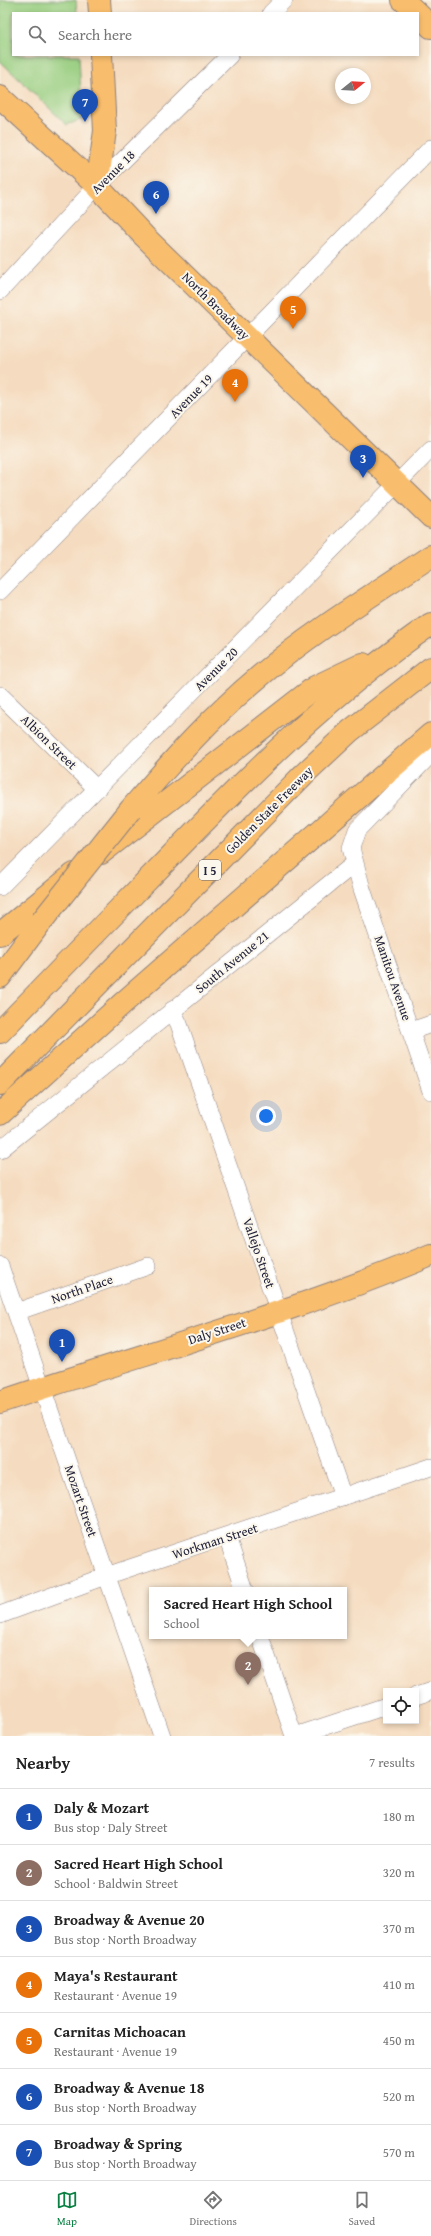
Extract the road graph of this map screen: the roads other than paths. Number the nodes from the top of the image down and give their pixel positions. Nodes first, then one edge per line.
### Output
1 (99, 0) edge
2 (284, 0) edge
3 (403, 0) edge
4 (100, 12) edge
5 (272, 12) edge
6 (416, 12) edge
7 (419, 15) edge
8 (431, 27) edge
9 (102, 56) edge
10 (229, 56) edge
11 (0, 97) edge
12 (431, 148) edge
13 (97, 186) junction
14 (0, 291) edge
15 (247, 336) junction
16 (431, 449) edge
17 (397, 484) junction
18 (431, 517) edge
19 (431, 556) edge
20 (0, 591) edge
21 (431, 624) edge
22 (393, 650) junction
23 (431, 668) edge
24 (0, 696) edge
25 (431, 734) edge
26 (431, 754) edge
27 (97, 789) junction
28 (354, 864) junction
29 (0, 887) edge
30 (0, 934) edge
31 (0, 977) edge
32 (172, 1010) junction
33 (431, 1024) edge
34 (411, 1031) junction
35 (0, 1032) edge
36 (0, 1084) edge
37 (431, 1091) edge
38 (0, 1114) edge
39 (0, 1150) edge
40 (431, 1255) edge
41 (0, 1266) edge
42 (148, 1266) dead end
43 (279, 1311) junction
44 (16, 1312) junction
45 (43, 1388) junction
46 (0, 1402) edge
47 (431, 1467) edge
48 (343, 1498) junction
49 (227, 1537) junction
50 (106, 1576) junction
51 (244, 1587) edge
52 (0, 1615) edge
53 (261, 1639) edge
54 (431, 1691) edge
55 (419, 1695) edge
56 (383, 1707) edge
57 (162, 1736) edge
58 (294, 1736) edge

1 - 4 main road
2 - 5 street
3 - 6 main road
7 - 8 main road
9 - 13 main road
10 - 13 street, Avenue 18
11 - 13 main road, North Broadway
12 - 15 street, Avenue 19
13 - 14 street, Avenue 18
13 - 15 main road, North Broadway
15 - 17 main road, North Broadway
15 - 20 street, Avenue 19
16 - 17 street, Avenue 20
17 - 18 main road, North Broadway
17 - 27 street, Avenue 20
19 - 31 main road, bridge
21 - 22 main road
22 - 30 main road
22 - 35 main road
23 - 36 main road, Golden State Freeway / I 5
24 - 27 street, Albion Street
25 - 38 main road
26 - 28 street
27 - 29 street, Avenue 20
28 - 32 street, South Avenue 21
28 - 34 street, Manitou Avenue
32 - 39 street, South Avenue 21
32 - 43 street, Vallejo Street
33 - 34 street
34 - 37 street, Manitou Avenue
40 - 43 main road, Daly Street
41 - 44 street, Mozart Street
42 - 44 street, North Place
43 - 45 main road, Daly Street
43 - 48 street, Vallejo Street
44 - 45 street, Mozart Street
45 - 46 main road, Daly Street
45 - 50 street, Mozart Street
47 - 48 street, Workman Street
48 - 49 street, Workman Street
49 - 50 street, Workman Street
49 - 51 street
50 - 52 street, Workman Street
50 - 57 street, Mozart Street
53 - 58 street
54 - 55 street
56 - 58 street

